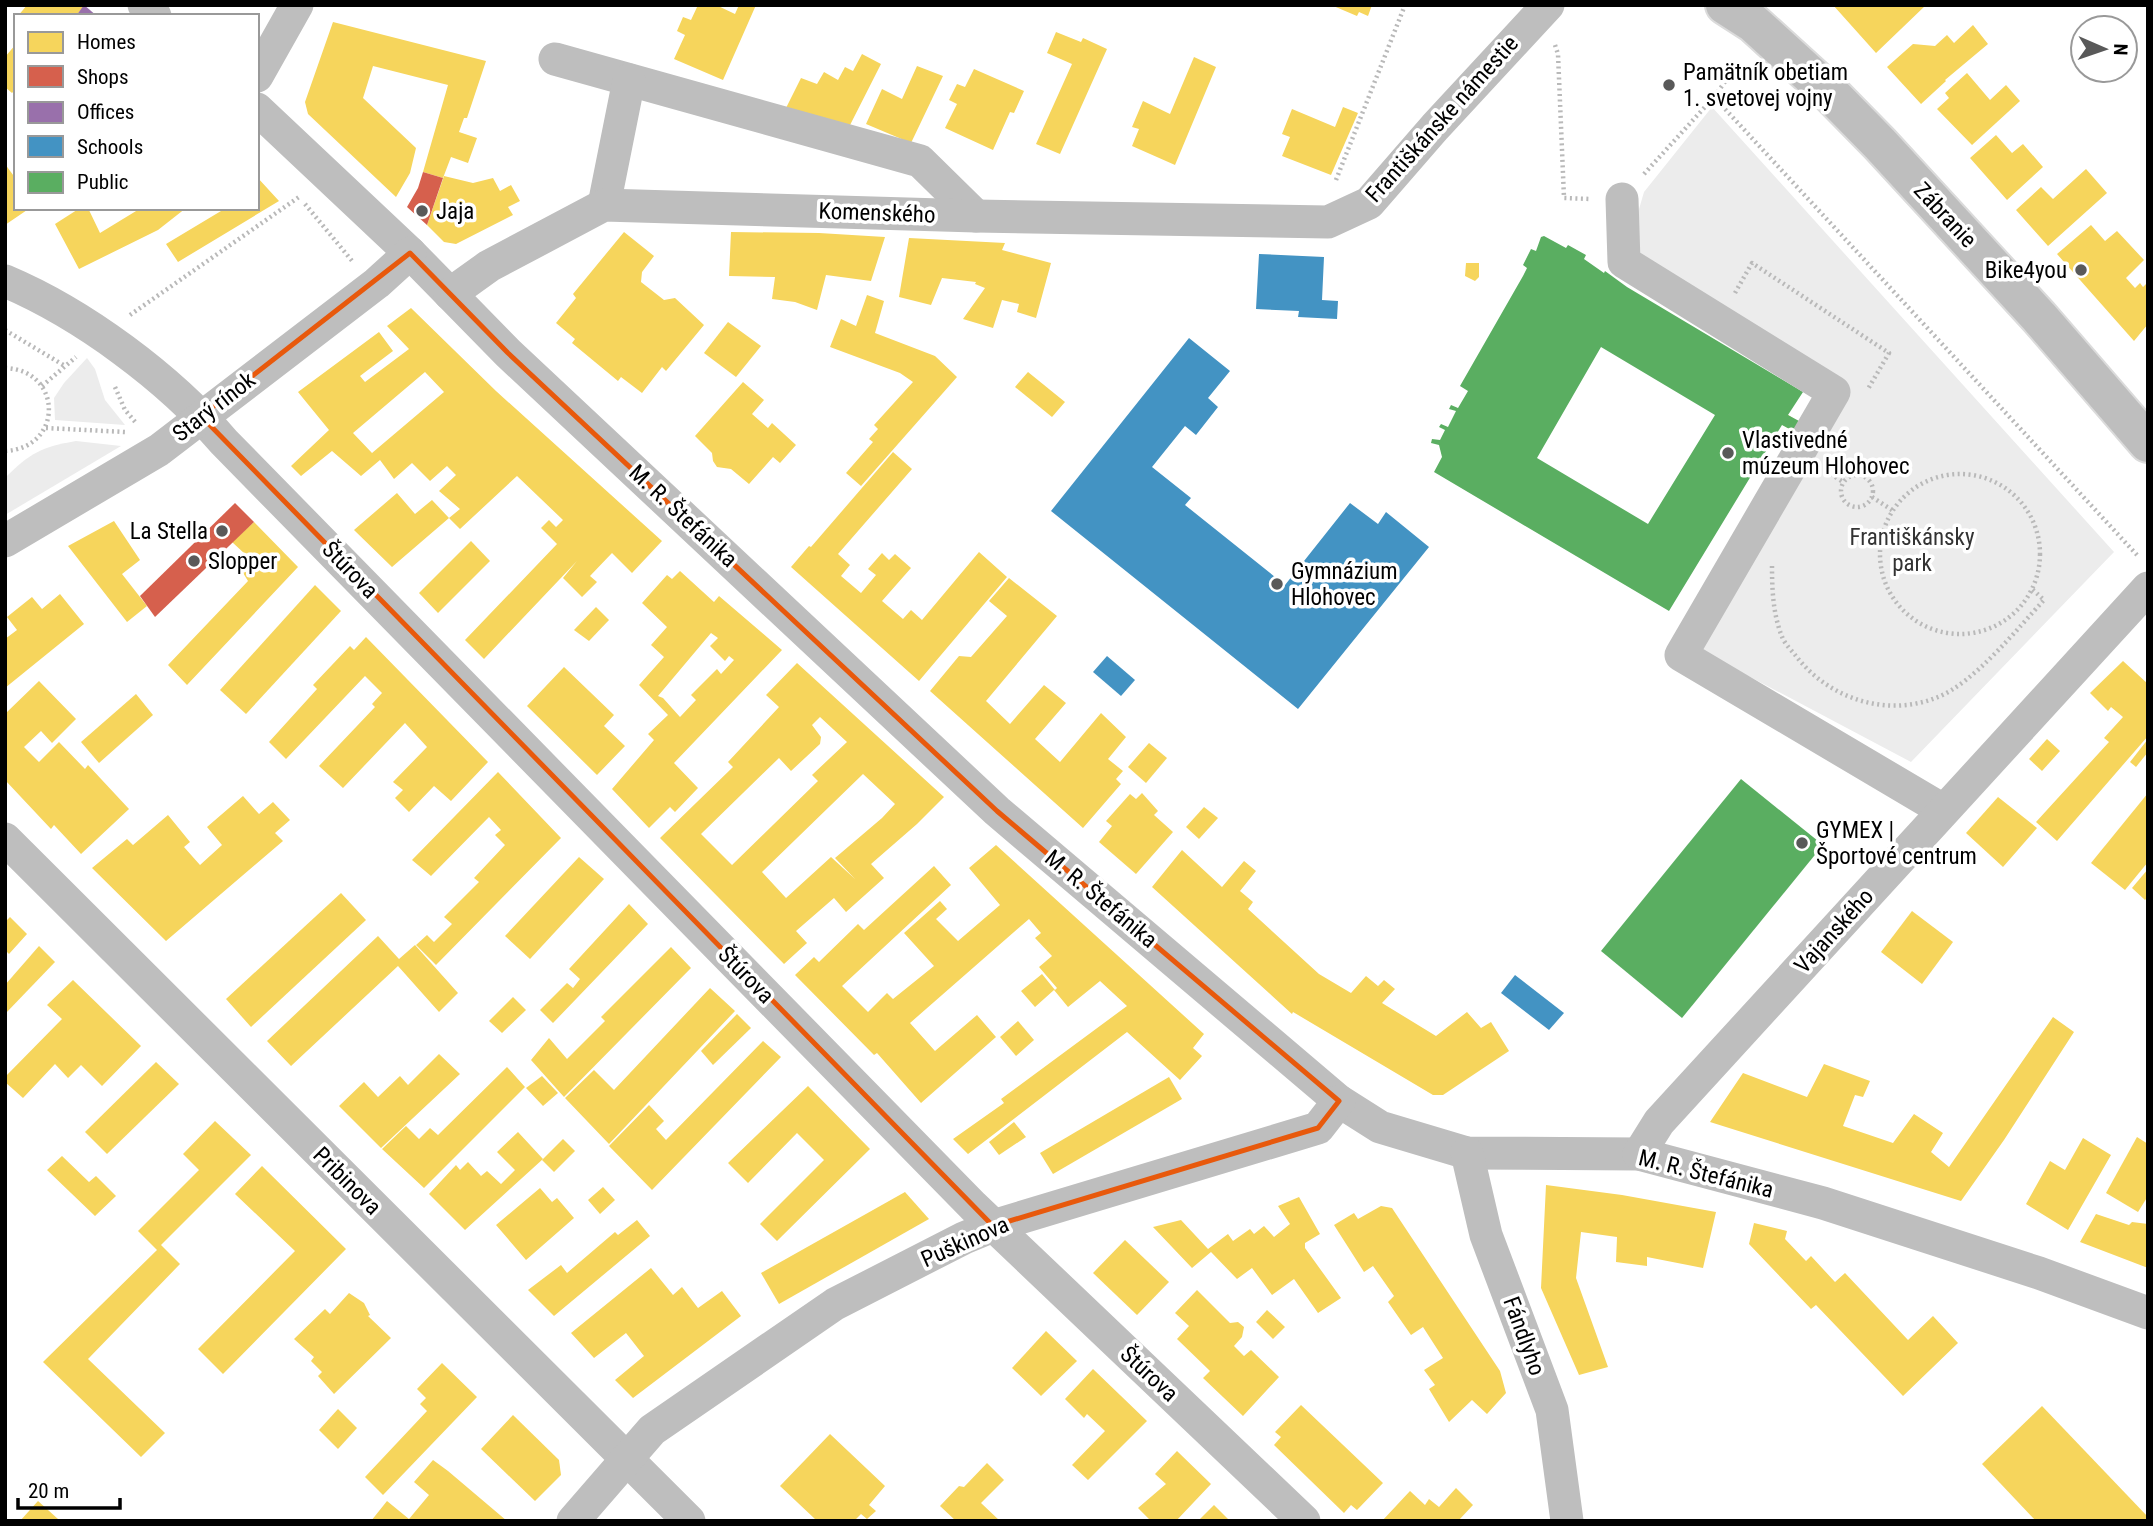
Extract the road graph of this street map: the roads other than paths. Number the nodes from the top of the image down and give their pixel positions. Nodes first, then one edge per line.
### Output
1 (297, 5) edge
2 (1548, 5) edge
3 (1725, 5) edge
4 (555, 59) dead end
5 (259, 72) edge
6 (629, 80) junction
7 (259, 111) edge
8 (1622, 199) road end
9 (604, 205) junction
10 (976, 216) junction
11 (1328, 222) joint
12 (410, 253) junction
13 (5, 281) edge
14 (450, 294) junction
15 (201, 416) junction
16 (2148, 443) edge
17 (5, 541) edge
18 (2141, 607) edge
19 (1943, 810) junction
20 (5, 839) edge
21 (1339, 1101) junction
22 (1467, 1153) junction
23 (1639, 1154) junction
24 (993, 1226) junction
25 (2148, 1313) edge
26 (625, 1459) junction
27 (573, 1521) edge
28 (689, 1521) edge
29 (1304, 1521) edge
30 (1567, 1521) edge

1 - 5 street
2 - 11 street, Františkánske námestie
3 - 16 main road, Zábranie
4 - 6 street
6 - 9 street
6 - 10 street
7 - 12 street, M. R. Štefánika
8 - 19 street
9 - 10 street, Komenského
9 - 14 street, Komenského
10 - 11 street, Komenského
12 - 14 street, M. R. Štefánika
12 - 15 street, Starý rínok
13 - 15 street, Štúrova
14 - 21 street, M. R. Štefánika
15 - 17 street, Starý rínok
15 - 24 street, Štúrova
18 - 19 street, Vajanského
19 - 23 street, Vajanského
20 - 26 street, Pribinova
21 - 22 street, M. R. Štefánika
21 - 24 street, Puškinova
22 - 23 street, M. R. Štefánika
22 - 30 street, Fándlyho
23 - 25 street, M. R. Štefánika
24 - 26 street, Puškinova
24 - 29 street, Štúrova
26 - 27 street, Puškinova
26 - 28 street, Pribinova

